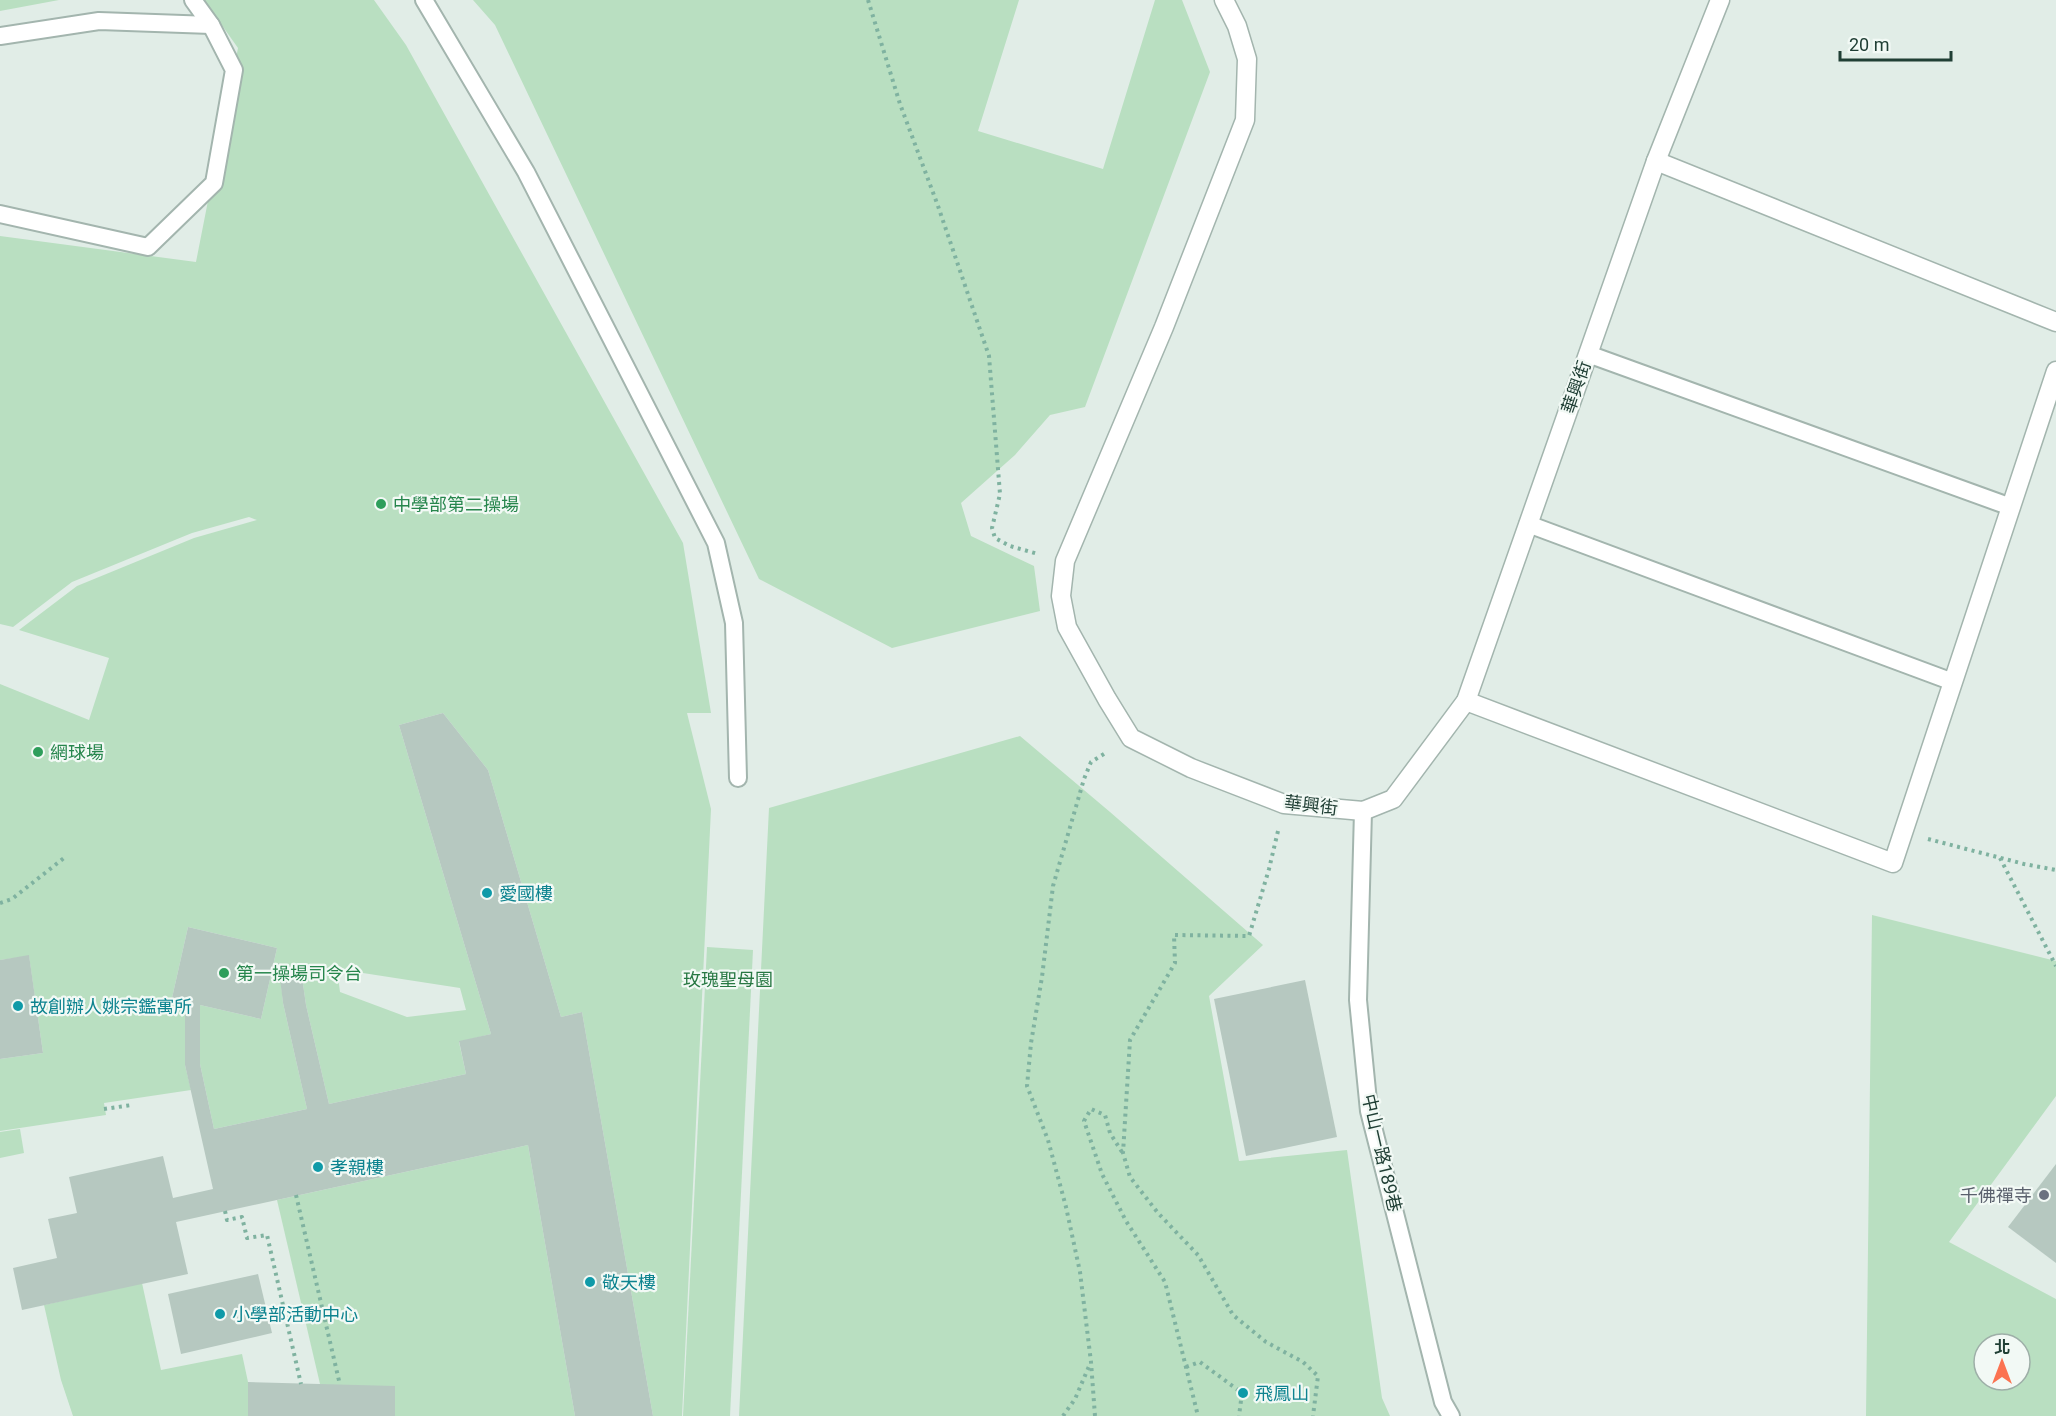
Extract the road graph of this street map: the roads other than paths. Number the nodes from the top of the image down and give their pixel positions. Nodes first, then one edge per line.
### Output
1 (193, 0) edge
2 (424, 0) edge
3 (1224, 0) edge
4 (1720, 0) edge
5 (211, 25) junction
6 (0, 36) edge
7 (1656, 161) junction
8 (0, 214) edge
9 (2056, 322) edge
10 (1588, 354) junction
11 (2056, 371) edge
12 (2011, 507) junction
13 (1528, 524) junction
14 (1953, 682) junction
15 (1466, 701) junction
16 (738, 778) dead end
17 (1363, 811) junction
18 (1451, 1416) edge

1 - 5 lane
2 - 16 lane
3 - 17 street, 華興街
4 - 7 street, 華興街
5 - 6 lane
5 - 8 lane
7 - 9 street
7 - 10 street, 華興街
10 - 12 lane
10 - 13 street, 華興街
11 - 12 street
12 - 14 street
13 - 14 lane
13 - 15 street, 華興街
14 - 15 street
15 - 17 street, 華興街
17 - 18 lane, 中山一路189巷

